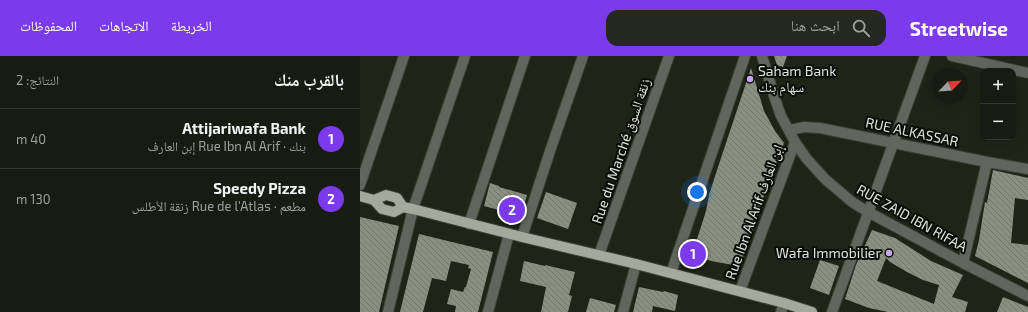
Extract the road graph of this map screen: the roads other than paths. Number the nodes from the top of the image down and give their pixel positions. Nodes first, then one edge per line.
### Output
1 (404, 56) edge
2 (465, 56) edge
3 (525, 56) edge
4 (583, 56) edge
5 (669, 56) edge
6 (745, 56) edge
7 (762, 56) edge
8 (925, 56) edge
9 (952, 56) edge
10 (1028, 73) edge
11 (790, 130) junction
12 (795, 142) junction
13 (894, 142) junction
14 (987, 162) junction
15 (1028, 169) edge
16 (360, 185) edge
17 (360, 196) edge
18 (413, 209) junction
19 (868, 212) junction
20 (469, 224) junction
21 (509, 234) junction
22 (522, 237) junction
23 (599, 255) junction
24 (963, 263) junction
25 (636, 264) junction
26 (671, 273) junction
27 (740, 291) junction
28 (1028, 296) edge
29 (783, 308) edge
30 (388, 312) edge
31 (488, 312) edge
32 (623, 312) edge
33 (812, 312) edge
34 (832, 312) edge

1 - 16 street
2 - 18 street
3 - 20 street
4 - 22 street
5 - 23 street, Rue du Marché زنقة السوق
6 - 26 street
7 - 11 street, RUE ZAID IBN RIFAA
8 - 13 street
9 - 10 street
11 - 12 street, RUE ZAID IBN RIFAA
11 - 13 street, RUE ALKASSAR
12 - 19 street, RUE ZAID IBN RIFAA
12 - 27 street, Rue Ibn Al Arif إبن العارف
13 - 14 street, RUE ALKASSAR
13 - 19 street
14 - 15 street, RUE ALKASSAR
14 - 24 street
17 - 18 main road
18 - 20 main road
18 - 30 street
19 - 24 street, RUE ZAID IBN RIFAA
19 - 34 street
20 - 21 main road
21 - 22 main road
21 - 31 street
22 - 23 main road
23 - 25 main road
24 - 28 street, RUE ZAID IBN RIFAA
25 - 26 main road
25 - 32 street
26 - 27 main road
27 - 29 main road
29 - 33 main road

